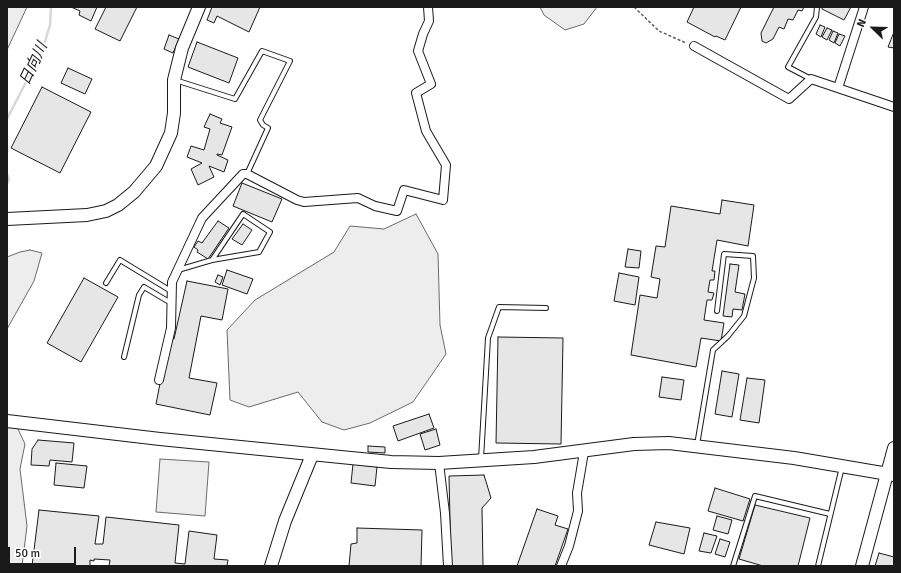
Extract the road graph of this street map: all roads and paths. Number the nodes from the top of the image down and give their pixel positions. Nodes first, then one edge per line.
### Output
1 (199, 7) edge
2 (428, 7) edge
3 (634, 7) edge
4 (817, 7) edge
5 (864, 7) edge
6 (694, 46) joint
7 (811, 79) junction
8 (174, 80) junction
9 (838, 88) junction
10 (894, 107) edge
11 (247, 174) junction
12 (7, 219) edge
13 (212, 260) junction
14 (177, 270) junction
15 (106, 283) dead end
16 (172, 291) junction
17 (171, 303) junction
18 (546, 308) dead end
19 (717, 311) dead end
20 (124, 357) dead end
21 (159, 380) dead end
22 (7, 422) edge
23 (697, 445) junction
24 (894, 448) edge
25 (584, 452) junction
26 (312, 455) junction
27 (481, 461) junction
28 (438, 463) junction
29 (843, 465) junction
30 (890, 474) edge
31 (830, 514) junction
32 (271, 566) edge
33 (448, 566) edge
34 (561, 566) edge
35 (733, 566) edge
36 (818, 566) edge
37 (862, 566) edge

1 - 8 street
2 - 11 street
3 - 6 path
4 - 7 lane
5 - 9 street
6 - 7 street
7 - 9 street
8 - 11 lane
8 - 12 street
9 - 10 street
11 - 14 street
13 - 13 lane
13 - 14 lane
14 - 16 street
15 - 16 lane
16 - 17 street
17 - 20 lane
17 - 21 street
18 - 27 lane
19 - 23 lane
22 - 26 street
23 - 25 street
23 - 29 street
24 - 30 street
25 - 27 street
25 - 34 street
26 - 28 street
26 - 32 street
27 - 28 street
28 - 33 street
29 - 30 street
29 - 31 lane
30 - 37 street
31 - 35 lane
31 - 36 lane

